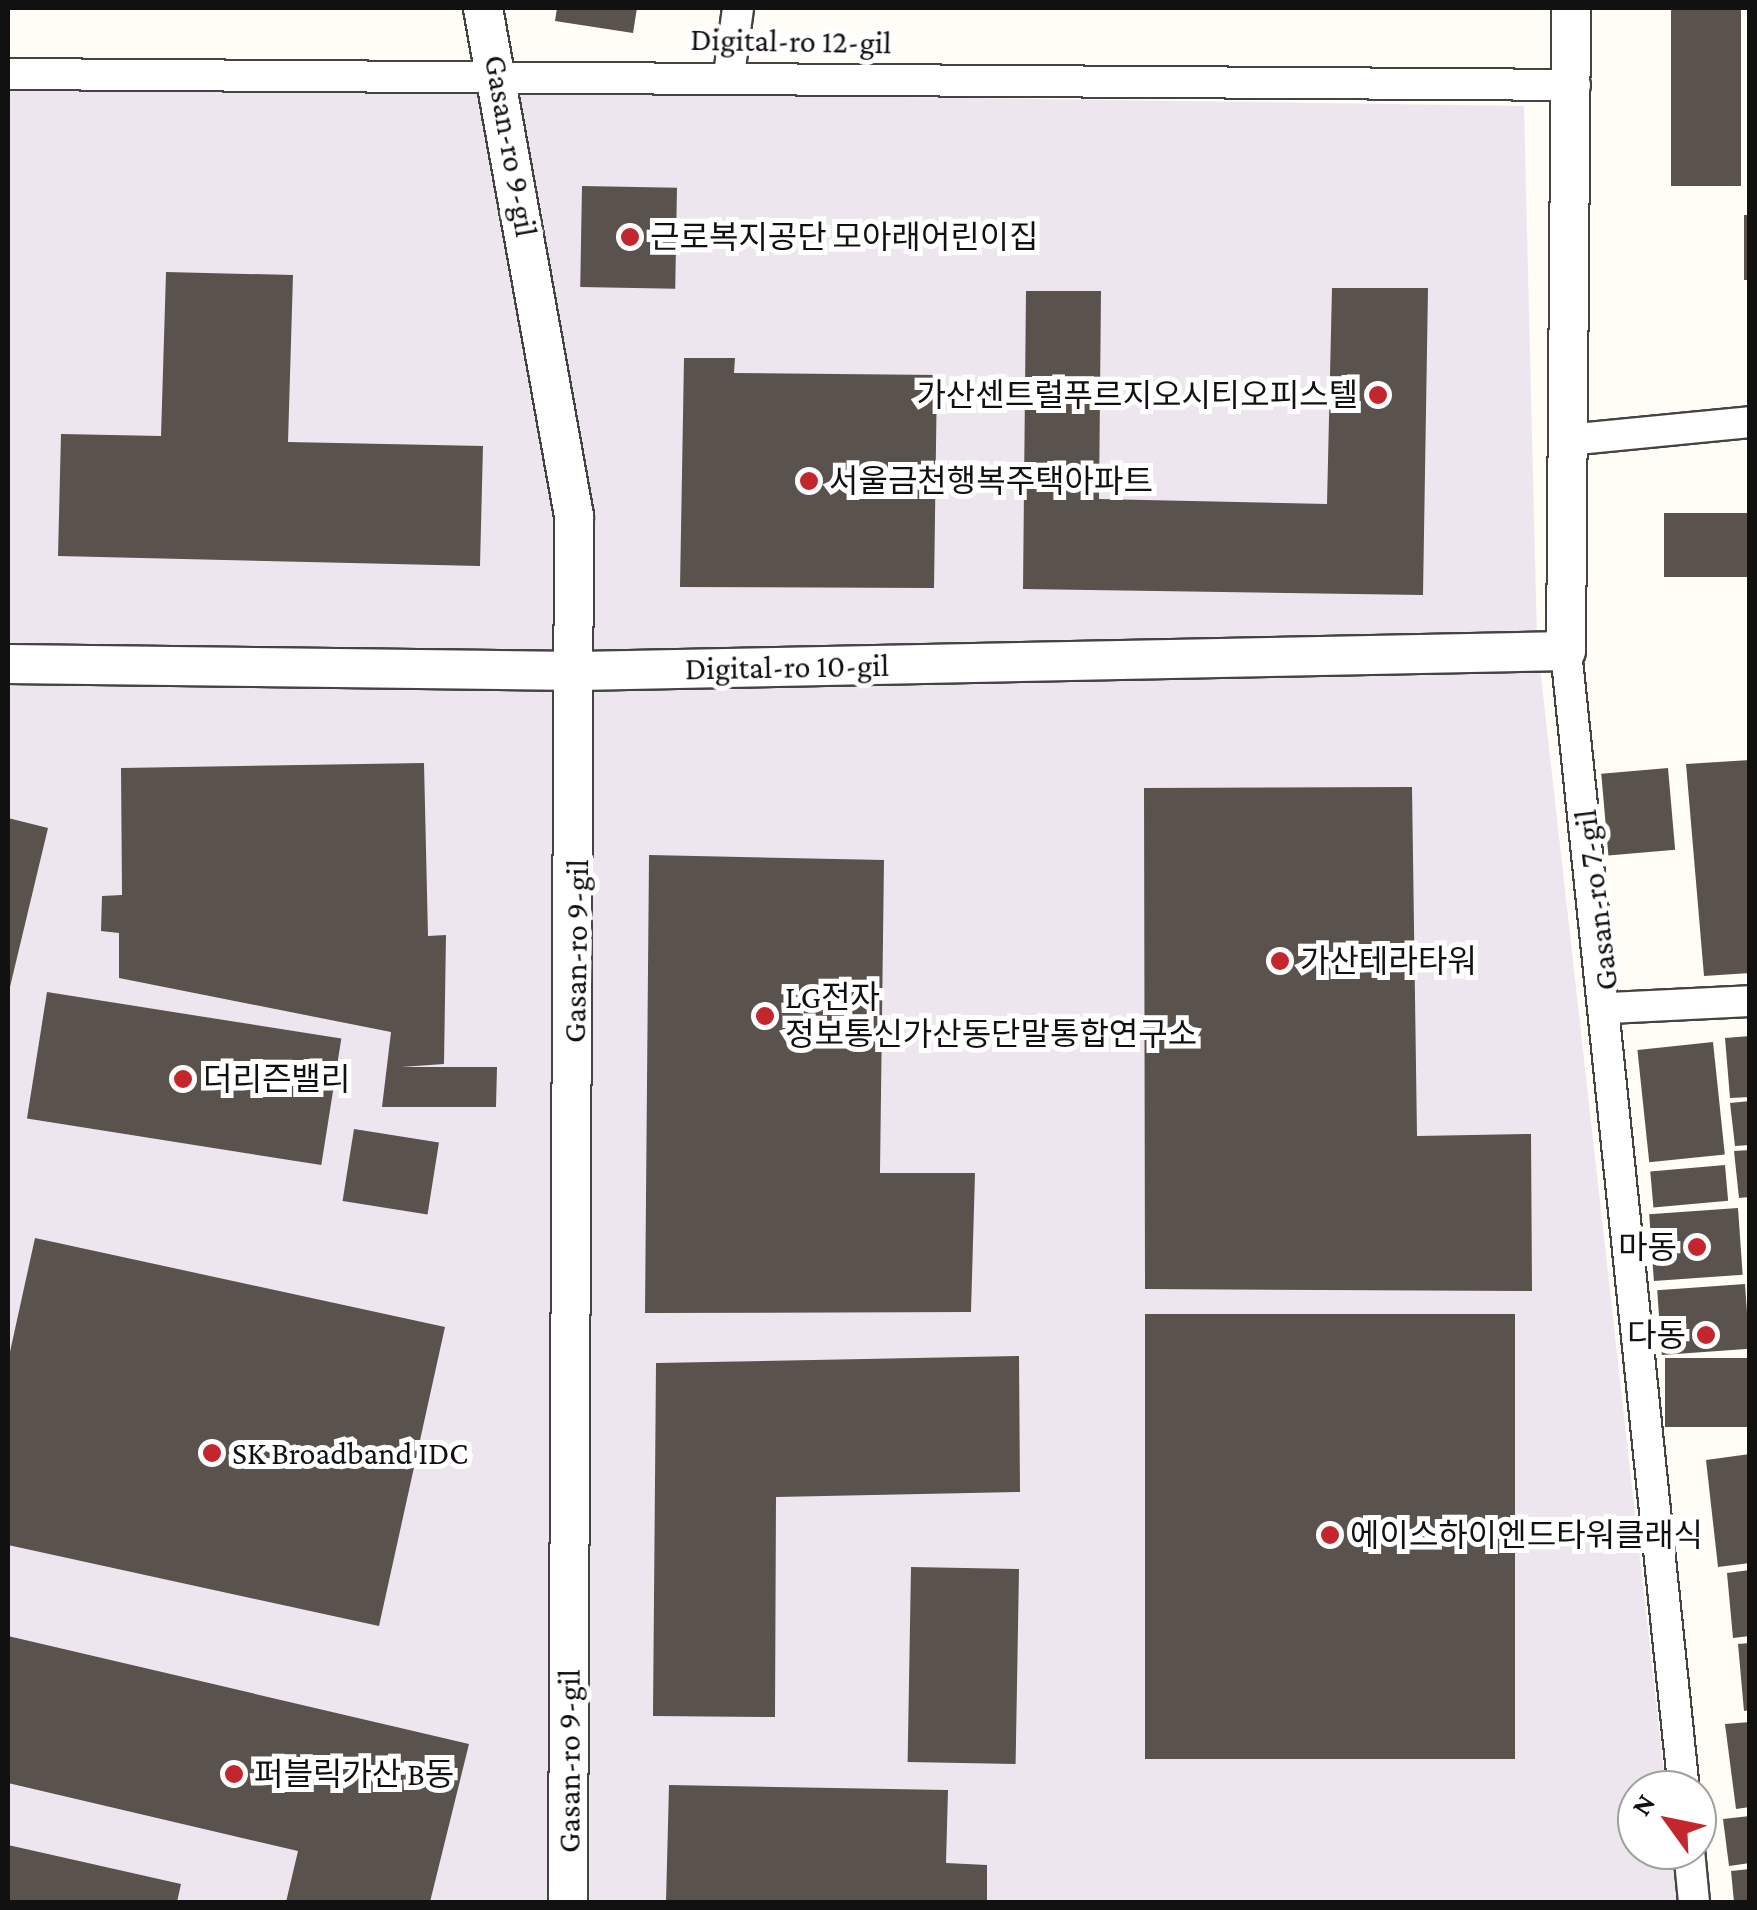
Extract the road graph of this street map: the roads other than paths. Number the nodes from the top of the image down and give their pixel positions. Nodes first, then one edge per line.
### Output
1 (484, 8) edge
2 (738, 8) edge
3 (1572, 8) edge
4 (8, 74) edge
5 (500, 74) junction
6 (729, 75) junction
7 (1575, 85) junction
8 (1750, 422) edge
9 (1567, 440) junction
10 (1566, 651) junction
11 (8, 664) edge
12 (578, 671) junction
13 (1750, 1001) edge
14 (1610, 1008) junction
15 (1682, 1770) edge
16 (1691, 1870) edge
17 (568, 1902) edge
18 (1694, 1902) edge

1 - 5 street, Gasan-ro 9-gil
2 - 6 street
3 - 7 street, Gasan-ro 7-gil
4 - 5 street, Digital-ro 12-gil
5 - 6 street, Digital-ro 12-gil
5 - 12 street, Gasan-ro 9-gil
6 - 7 street, Digital-ro 12-gil
7 - 9 street, Gasan-ro 7-gil
8 - 9 street
9 - 10 street, Gasan-ro 7-gil
10 - 12 street, Digital-ro 10-gil
10 - 14 street, Gasan-ro 7-gil
11 - 12 street, Digital-ro 10-gil
12 - 17 street, Gasan-ro 9-gil
13 - 14 street
14 - 15 street, Gasan-ro 7-gil
16 - 18 street

